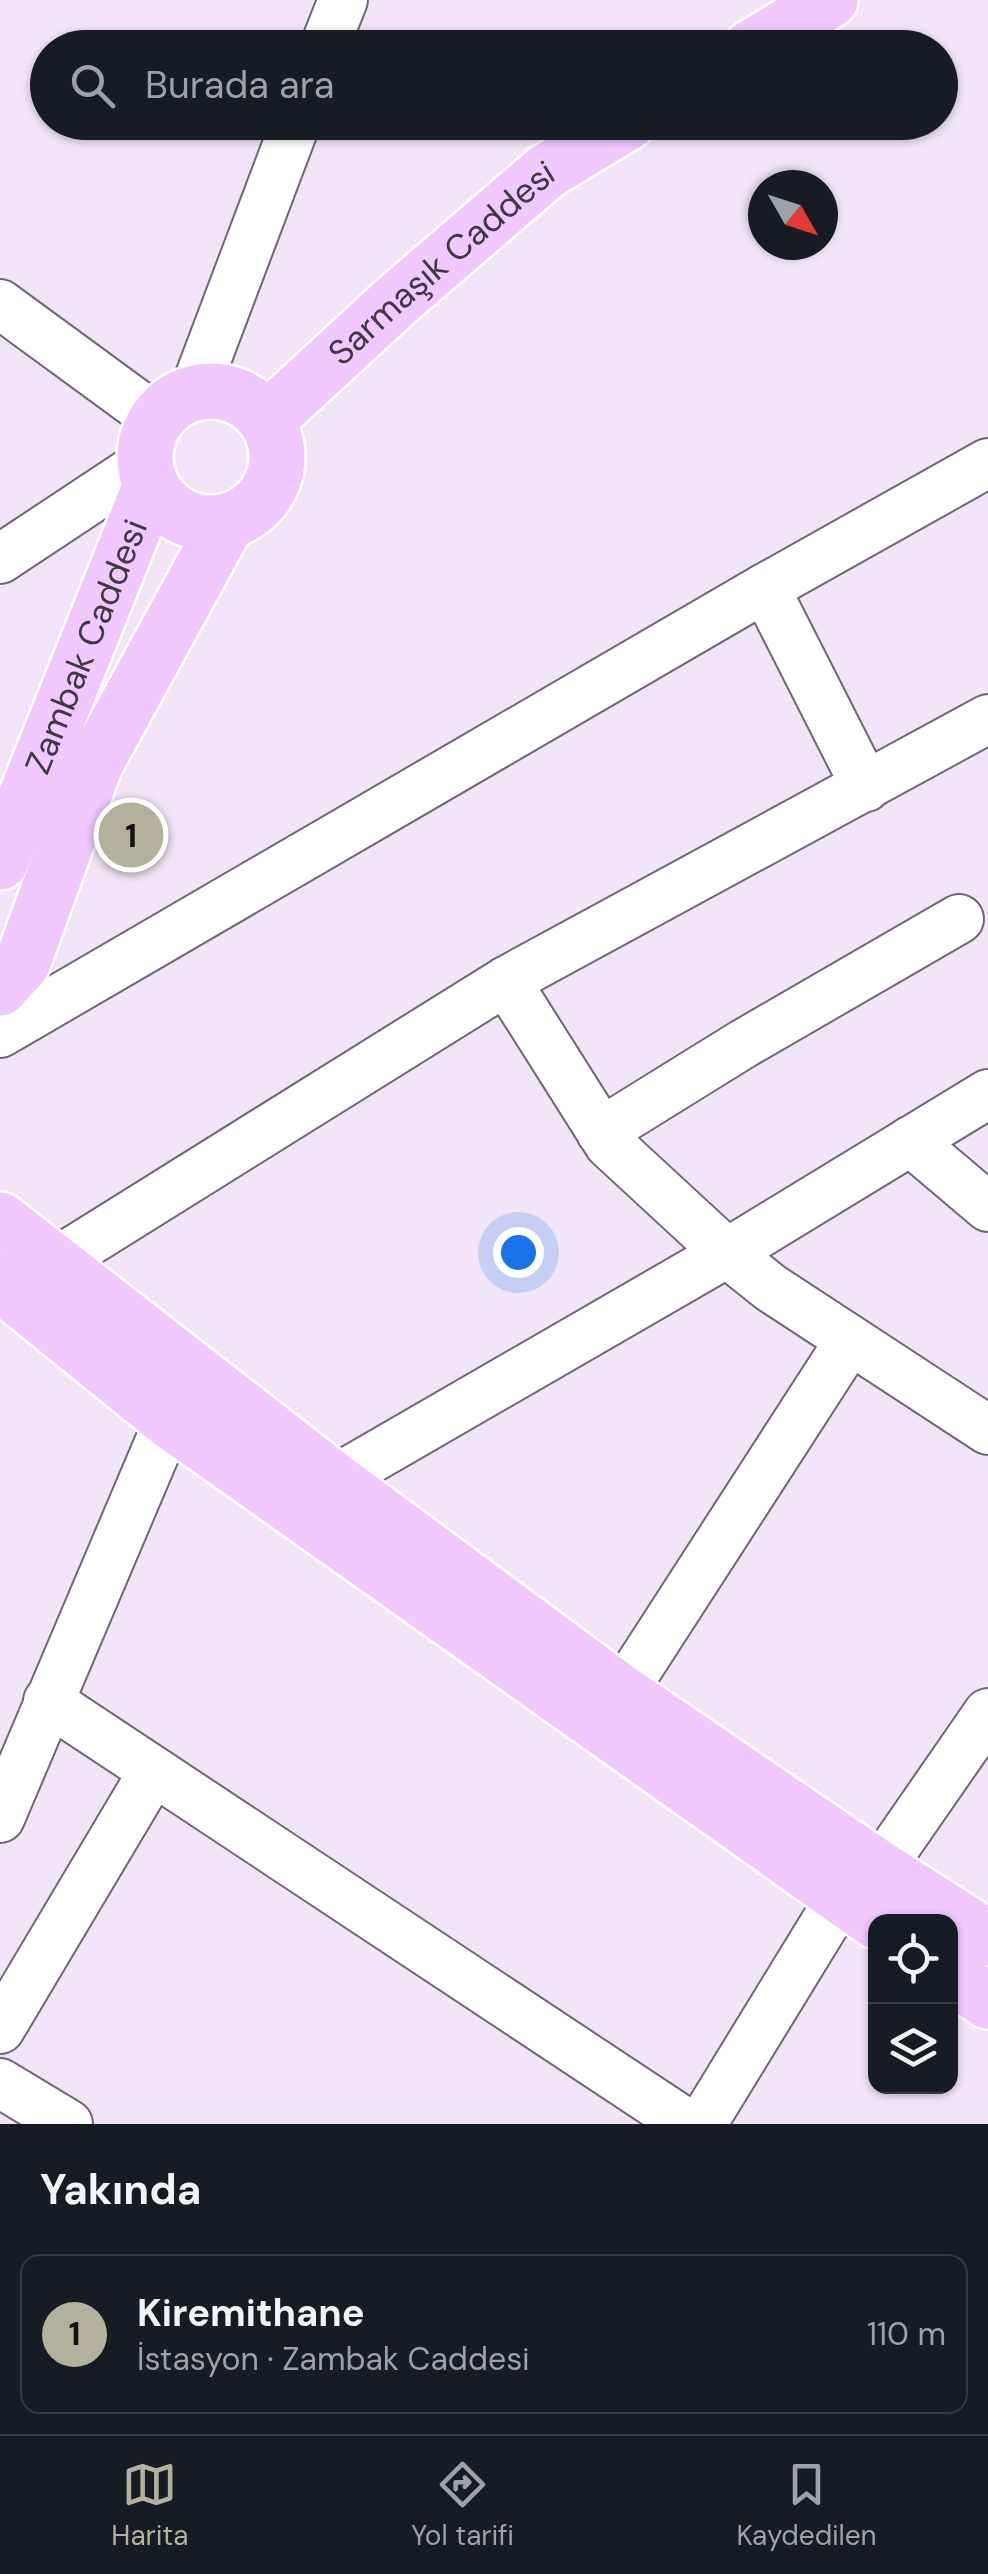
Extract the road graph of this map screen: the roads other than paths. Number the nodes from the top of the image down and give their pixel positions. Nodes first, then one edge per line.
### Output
1 (830, 0) edge
2 (781, 30) edge
3 (288, 140) edge
4 (599, 140) edge
5 (0, 304) edge
6 (267, 420) junction
7 (162, 440) junction
8 (988, 463) edge
9 (228, 521) junction
10 (0, 559) edge
11 (765, 588) junction
12 (988, 719) edge
13 (866, 787) junction
14 (0, 862) edge
15 (959, 919) dead end
16 (506, 981) junction
17 (0, 988) edge
18 (0, 1033) edge
19 (988, 1094) edge
20 (601, 1132) junction
21 (910, 1141) junction
22 (988, 1207) edge
23 (0, 1220) edge
24 (727, 1252) junction
25 (54, 1263) junction
26 (0, 1283) edge
27 (850, 1340) junction
28 (169, 1420) junction
29 (988, 1430) edge
30 (334, 1480) junction
31 (622, 1693) junction
32 (48, 1700) junction
33 (988, 1713) edge
34 (153, 1772) junction
35 (0, 1818) edge
36 (866, 1896) edge
37 (988, 1938) edge
38 (958, 1980) edge
39 (988, 2001) edge
40 (0, 2029) edge
41 (0, 2083) edge
42 (54, 2120) edge
43 (687, 2124) edge
44 (702, 2124) edge

1 - 2 main road
3 - 7 street
4 - 6 main road, Sarmaşık Caddesi
5 - 7 street
6 - 7 main road
6 - 9 main road
7 - 9 main road
7 - 10 street
7 - 14 main road, Zambak Caddesi
8 - 11 street
9 - 17 main road, Zambak Caddesi
11 - 13 street
11 - 18 street
12 - 13 street
13 - 16 street
15 - 20 street
16 - 20 street
16 - 25 street
19 - 21 street
20 - 24 street
21 - 22 street
21 - 24 street
23 - 25 main road
24 - 27 street
24 - 30 street
25 - 30 main road
26 - 28 main road
27 - 29 street
27 - 31 street
28 - 32 street
28 - 36 main road
30 - 31 main road
31 - 36 main road
32 - 34 street
32 - 35 street
33 - 36 street
34 - 40 street
34 - 43 street
36 - 37 main road
36 - 44 street
38 - 39 main road
41 - 42 street

